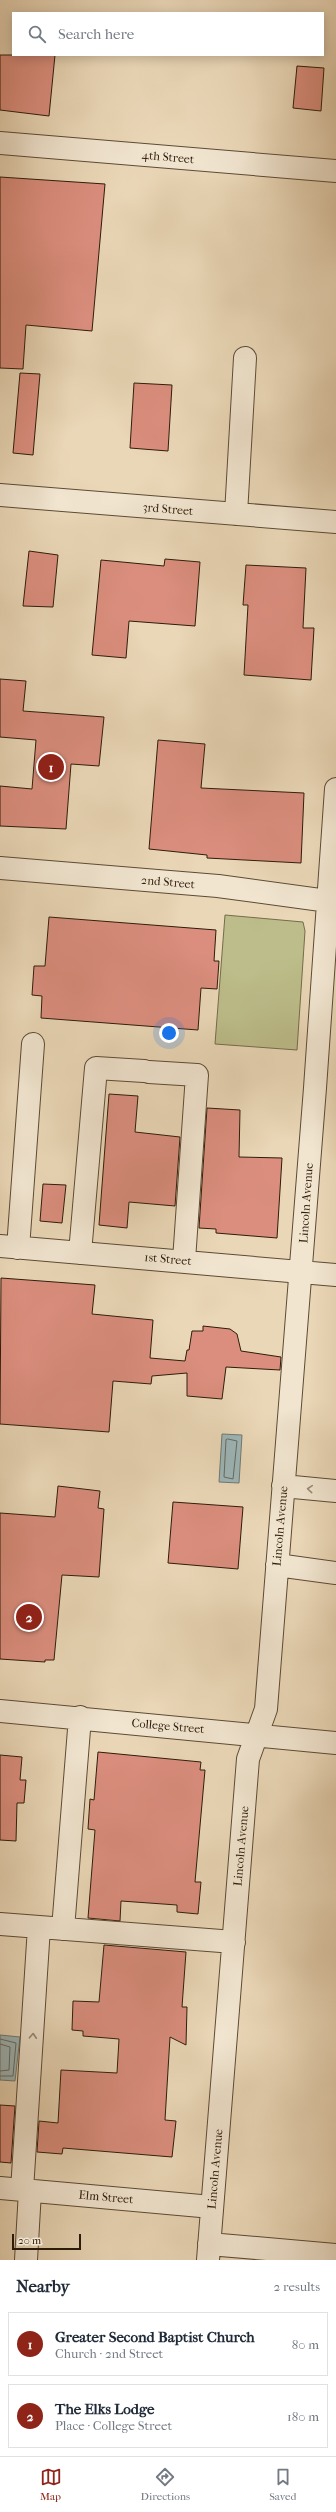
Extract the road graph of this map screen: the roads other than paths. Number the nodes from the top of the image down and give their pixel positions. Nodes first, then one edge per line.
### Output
1 (0, 143) edge
2 (336, 171) edge
3 (245, 358) dead end
4 (0, 495) edge
5 (236, 514) junction
6 (336, 522) edge
7 (336, 789) edge
8 (0, 868) edge
9 (332, 902) edge
10 (33, 1044) dead end
11 (9, 1247) edge
12 (80, 1252) junction
13 (184, 1260) junction
14 (300, 1270) junction
15 (336, 1275) edge
16 (283, 1486) junction
17 (336, 1491) edge
18 (277, 1565) junction
19 (336, 1573) edge
20 (0, 1711) edge
21 (80, 1717) junction
22 (256, 1735) junction
23 (336, 1743) edge
24 (0, 1924) edge
25 (39, 1927) junction
26 (63, 1929) junction
27 (234, 1942) junction
28 (0, 2188) edge
29 (26, 2190) junction
30 (212, 2207) junction
31 (209, 2252) edge
32 (336, 2255) edge
33 (26, 2260) edge

1 - 2 street, 4th Street
3 - 5 street
4 - 5 street, 3rd Street
5 - 6 street, 3rd Street
7 - 9 street, Lincoln Avenue
8 - 9 street, 2nd Street
9 - 14 street, Lincoln Avenue
10 - 11 street
11 - 12 street, 1st Street
12 - 13 street, 1st Street
12 - 13 street
13 - 14 street, 1st Street
14 - 15 street, 1st Street
14 - 16 street, Lincoln Avenue
17 -> 16 street
16 - 18 street, Lincoln Avenue
18 - 19 street
18 - 22 street, Lincoln Avenue
20 - 21 street, College Street
21 - 22 street, College Street
21 - 26 street
22 - 23 street, College Street
22 - 27 street, Lincoln Avenue
24 - 25 street
25 - 26 street
29 -> 25 street
26 - 27 street
27 - 30 street, Lincoln Avenue
28 - 29 street, Elm Street
29 - 30 street, Elm Street
29 - 33 street
30 - 31 street, Lincoln Avenue
31 - 32 street

